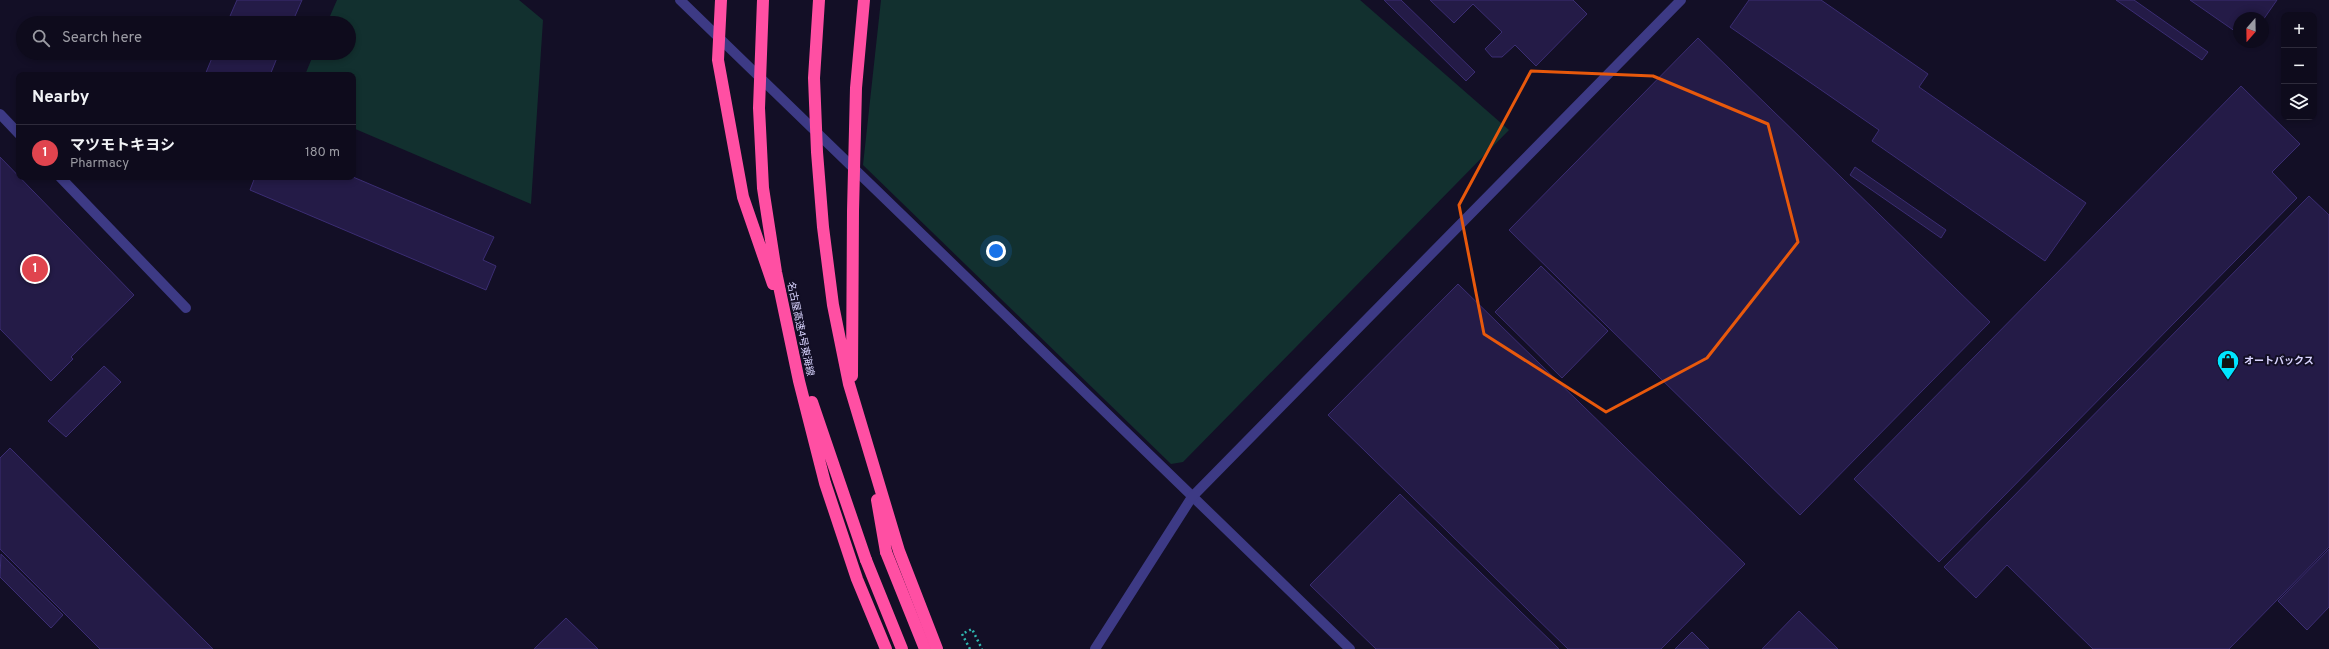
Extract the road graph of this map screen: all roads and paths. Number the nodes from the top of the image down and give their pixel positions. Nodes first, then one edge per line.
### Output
1 (680, 0) edge
2 (721, 0) edge
3 (763, 0) edge
4 (819, 0) edge
5 (864, 0) edge
6 (1681, 0) edge
7 (0, 114) edge
8 (16, 131) edge
9 (63, 180) edge
10 (186, 308) dead end
11 (1192, 497) junction
12 (886, 649) edge
13 (902, 649) edge
14 (925, 649) edge
15 (937, 649) edge
16 (970, 649) edge
17 (982, 649) edge
18 (1095, 649) edge
19 (1350, 649) edge

1 - 11 street
2 - 13 highway, bridge
3 - 12 highway, 名古屋高速4号東海線, bridge
4 - 15 highway, bridge
5 - 14 highway, bridge
6 - 11 street
7 - 8 street
9 - 10 street
11 - 18 street
11 - 19 street
16 - 17 path

